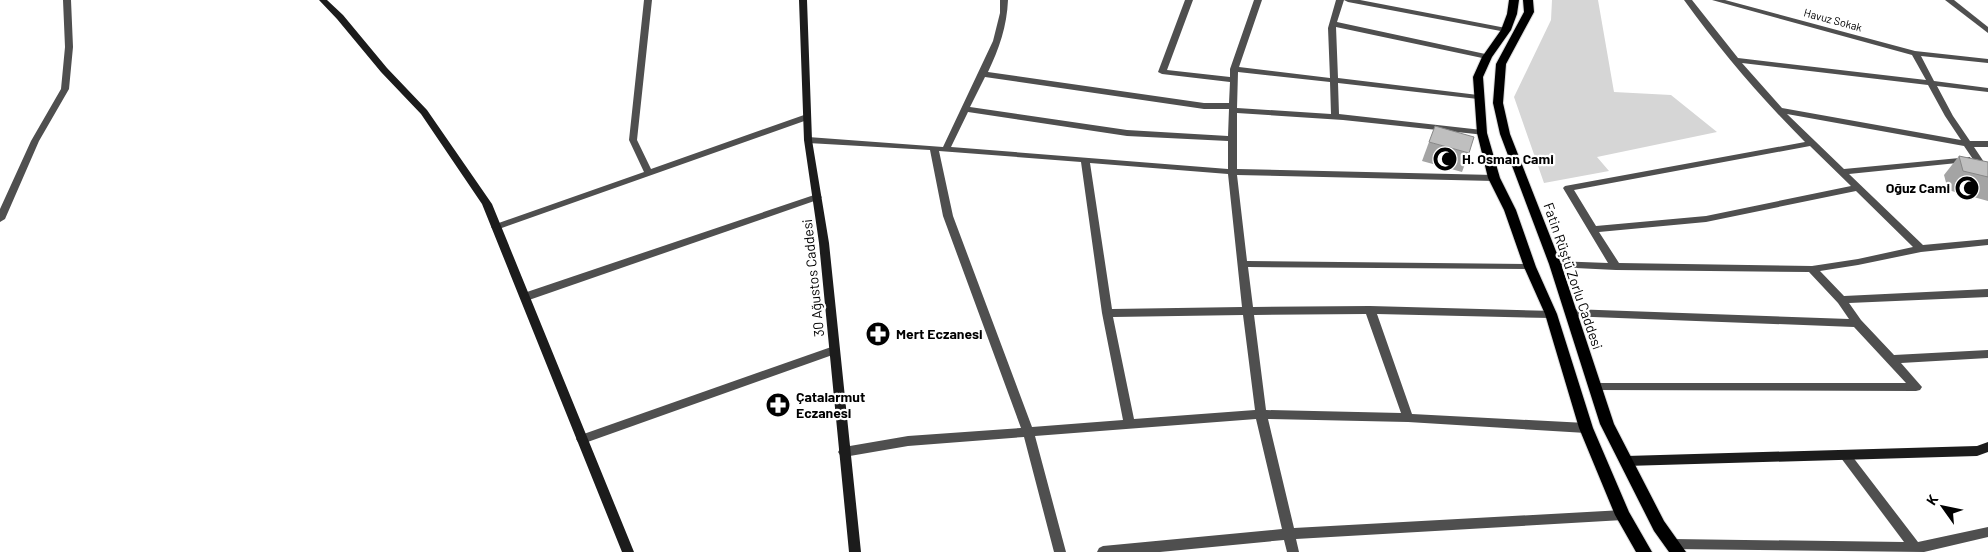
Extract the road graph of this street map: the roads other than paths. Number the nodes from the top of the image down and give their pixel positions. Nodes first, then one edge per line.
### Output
1 (67, 0) edge
2 (323, 0) edge
3 (648, 0) edge
4 (803, 0) edge
5 (1004, 0) edge
6 (1190, 0) edge
7 (1258, 0) edge
8 (1340, 0) edge
9 (1348, 0) edge
10 (1514, 0) edge
11 (1528, 0) edge
12 (1688, 0) edge
13 (1716, 0) edge
14 (1949, 0) edge
15 (1334, 24) junction
16 (1506, 30) junction
17 (1988, 31) edge
18 (1915, 53) junction
19 (1486, 57) junction
20 (1735, 60) junction
21 (1988, 61) edge
22 (1234, 69) junction
23 (982, 74) junction
24 (1233, 80) junction
25 (1333, 82) junction
26 (1932, 84) junction
27 (1988, 90) edge
28 (1478, 97) junction
29 (1233, 108) junction
30 (965, 109) junction
31 (1780, 110) junction
32 (807, 117) junction
33 (1335, 117) junction
34 (1482, 133) junction
35 (1232, 139) junction
36 (808, 140) junction
37 (1812, 143) junction
38 (1968, 144) junction
39 (1988, 144) edge
40 (934, 148) junction
41 (946, 149) junction
42 (1977, 158) junction
43 (1085, 160) junction
44 (1232, 172) junction
45 (1842, 172) junction
46 (649, 173) junction
47 (1988, 175) edge
48 (1494, 178) junction
49 (1858, 188) junction
50 (817, 197) junction
51 (0, 219) edge
52 (496, 227) junction
53 (1592, 229) junction
54 (1988, 242) edge
55 (1921, 249) junction
56 (1243, 264) junction
57 (1555, 264) junction
58 (1616, 267) junction
59 (1530, 268) junction
60 (1812, 269) junction
61 (1988, 294) edge
62 (525, 297) junction
63 (1842, 300) junction
64 (1370, 310) junction
65 (1248, 311) junction
66 (1571, 313) junction
67 (1107, 314) junction
68 (1551, 314) junction
69 (1857, 324) junction
70 (834, 350) junction
71 (1988, 354) edge
72 (1891, 359) junction
73 (1596, 387) junction
74 (1261, 414) junction
75 (1408, 418) junction
76 (1129, 424) junction
77 (1586, 428) junction
78 (1028, 432) junction
79 (582, 439) junction
80 (1988, 447) edge
81 (844, 452) junction
82 (1845, 455) junction
83 (1626, 461) junction
84 (1623, 515) junction
85 (1988, 532) edge
86 (1289, 534) junction
87 (1675, 548) edge
88 (1917, 550) edge
89 (628, 552) edge
90 (855, 552) edge
91 (1060, 552) edge
92 (1103, 552) edge
93 (1293, 552) edge
94 (1644, 552) edge

1 - 51 street
2 - 52 street
3 - 46 street
4 - 32 street, 30 Ağustos Caddesi
5 - 23 street
6 - 24 street
7 - 22 street
8 - 15 street
9 - 16 street
10 - 16 main road
11 - 57 main road, Fatin Rüştü Zorlu Caddesi
12 - 20 street
13 - 18 street, Havuz Sokak
14 - 17 street
15 - 19 street
15 - 25 street
16 - 19 main road
18 - 21 street, Havuz Sokak
18 - 26 street
19 - 28 main road
20 - 26 street
20 - 31 street
22 - 24 street
22 - 25 street
23 - 29 street
23 - 30 street
24 - 29 street
25 - 28 street
25 - 33 street
26 - 27 street
26 - 38 street
28 - 34 main road
29 - 33 street
29 - 35 street
30 - 35 street
30 - 41 street
31 - 37 street
31 - 38 street
32 - 36 street, 30 Ağustos Caddesi
32 - 46 street
33 - 34 street
34 - 48 main road
35 - 44 street
36 - 40 street
36 - 50 street, 30 Ağustos Caddesi
37 - 45 street
37 - 53 street
38 - 39 street
38 - 42 street
40 - 41 street
40 - 78 street
41 - 43 street
42 - 45 street
42 - 47 street
43 - 44 street
43 - 67 street
44 - 48 street
44 - 56 street
45 - 49 street
46 - 52 street
48 - 59 main road
49 - 53 street
49 - 55 street
50 - 62 street
50 - 70 street, 30 Ağustos Caddesi
52 - 62 street
53 - 58 street
54 - 55 street
55 - 60 street
56 - 59 street
56 - 65 street
57 - 58 street
57 - 66 main road, Fatin Rüştü Zorlu Caddesi
58 - 60 street
59 - 68 main road
60 - 63 street
61 - 63 street
62 - 79 street
63 - 69 street
64 - 65 street
64 - 68 street
64 - 75 street
65 - 67 street
65 - 74 street
66 - 69 street
66 - 73 main road, Fatin Rüştü Zorlu Caddesi
67 - 76 street
68 - 77 main road
69 - 72 street
70 - 79 street
70 - 81 street, 30 Ağustos Caddesi
71 - 72 street
72 - 73 street
73 - 83 main road, Fatin Rüştü Zorlu Caddesi
74 - 75 street
74 - 76 street
74 - 86 street
75 - 77 street
76 - 78 street
77 - 84 main road
78 - 81 street
78 - 91 street
79 - 89 street
80 - 82 street
81 - 90 street, 30 Ağustos Caddesi
82 - 83 street
82 - 88 street
83 - 87 main road, Fatin Rüştü Zorlu Caddesi
84 - 86 street
84 - 94 main road
85 - 88 street
86 - 92 street
86 - 93 street
87 - 88 street

